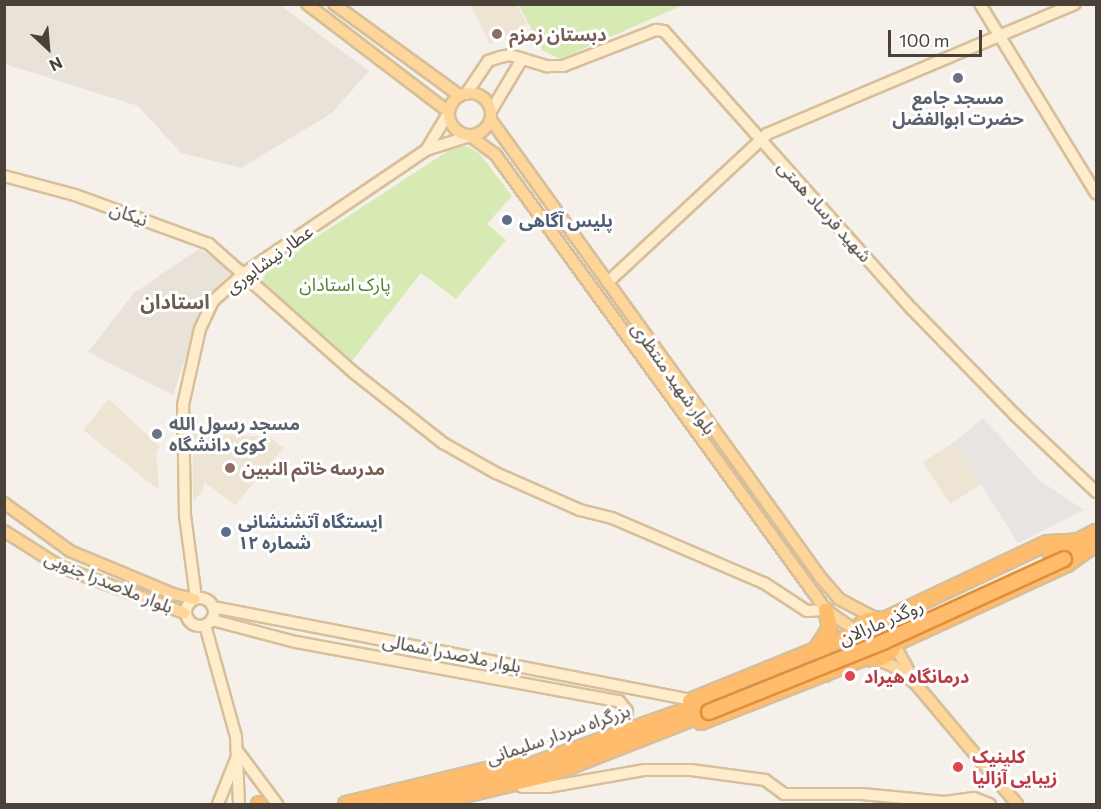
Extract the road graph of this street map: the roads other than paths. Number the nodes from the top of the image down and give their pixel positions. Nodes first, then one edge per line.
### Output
1 (307, 4) edge
2 (334, 4) edge
3 (980, 4) edge
4 (1075, 4) edge
5 (998, 36) junction
6 (522, 59) junction
7 (463, 95) junction
8 (449, 112) junction
9 (491, 116) junction
10 (470, 136) junction
11 (762, 139) junction
12 (426, 150) junction
13 (4, 176) edge
14 (1096, 194) edge
15 (577, 239) junction
16 (565, 248) junction
17 (243, 274) junction
18 (608, 282) junction
19 (639, 328) junction
20 (629, 335) junction
21 (1096, 492) edge
22 (4, 503) edge
23 (773, 513) junction
24 (760, 522) junction
25 (4, 531) edge
26 (1096, 532) edge
27 (1089, 544) edge
28 (195, 598) junction
29 (839, 599) junction
30 (916, 604) junction
31 (213, 607) junction
32 (826, 610) junction
33 (185, 613) junction
34 (879, 619) junction
35 (208, 623) junction
36 (931, 631) junction
37 (855, 632) junction
38 (894, 644) junction
39 (817, 648) junction
40 (870, 658) junction
41 (825, 674) junction
42 (916, 684) junction
43 (691, 700) junction
44 (707, 707) joint
45 (678, 718) junction
46 (619, 732) junction
47 (238, 753) junction
48 (543, 760) junction
49 (548, 776) junction
50 (522, 787) junction
51 (218, 804) edge
52 (239, 804) edge
53 (277, 804) edge
54 (346, 804) edge
55 (386, 804) edge
56 (426, 804) edge
57 (464, 804) edge
58 (990, 804) edge
59 (1017, 804) edge

1 - 8 main road
2 - 7 main road
3 - 5 street
4 - 5 street
5 - 11 street
5 - 14 street
6 - 7 street
6 - 9 street
6 - 11 street, شهید فرساد همتی
7 - 8 main road
7 - 9 main road
8 - 10 main road
8 - 12 street
9 - 10 main road
9 - 15 main road, بلوار شهید منتظری
10 - 12 street
10 - 16 main road, بلوار شهید منتظری
11 - 18 street
11 - 21 street, شهید فرساد همتی
12 - 17 street, عطار نیشابوری
13 - 17 street, نیکان
15 - 16 main road
15 - 18 main road, بلوار شهید منتظری
16 - 20 main road, بلوار شهید منتظری
17 - 28 street, عطار نیشابوری
17 - 32 street
18 - 19 main road, بلوار شهید منتظری
19 - 20 main road
19 - 23 main road, بلوار شهید منتظری
20 - 24 main road, بلوار شهید منتظری
22 - 28 main road, بلوار ملاصدرا جنوبی
23 - 24 main road
23 - 29 main road, بلوار شهید منتظری
24 - 32 main road, بلوار شهید منتظری
25 - 33 main road, بلوار ملاصدرا جنوبی
26 - 27 highway
27 - 30 highway
27 - 36 highway
27 - 44 highway, روگذر مارالان, bridge
28 - 31 street
28 - 33 street
29 - 32 main road
29 - 34 main road, بلوار شهید منتظری
30 - 34 highway
30 - 36 highway
31 - 35 street
31 - 43 street, بلوار ملاصدرا شمالی
32 - 37 main road, بلوار شهید منتظری
32 - 39 highway
33 - 35 street
34 - 37 highway
34 - 38 highway
35 - 46 street, بلوار ملاصدرا شمالی
35 - 47 street
36 - 38 highway
37 - 39 highway
37 - 40 highway
38 - 40 highway
38 - 42 main road
39 - 41 highway
39 - 43 highway
40 - 41 highway
40 - 42 main road
41 - 45 highway
42 - 59 main road
43 - 45 highway
44 - 45 highway, بزرگراه سردار سلیمانی
45 - 46 highway, بزرگراه سردار سلیمانی
45 - 49 highway, بزرگراه سردار سلیمانی
46 - 48 highway, بزرگراه سردار سلیمانی
47 - 51 street
47 - 52 street
47 - 53 street
48 - 54 highway
48 - 55 highway, بزرگراه سردار سلیمانی
49 - 50 highway
49 - 56 highway, بزرگراه سردار سلیمانی
50 - 57 highway
50 - 58 street

